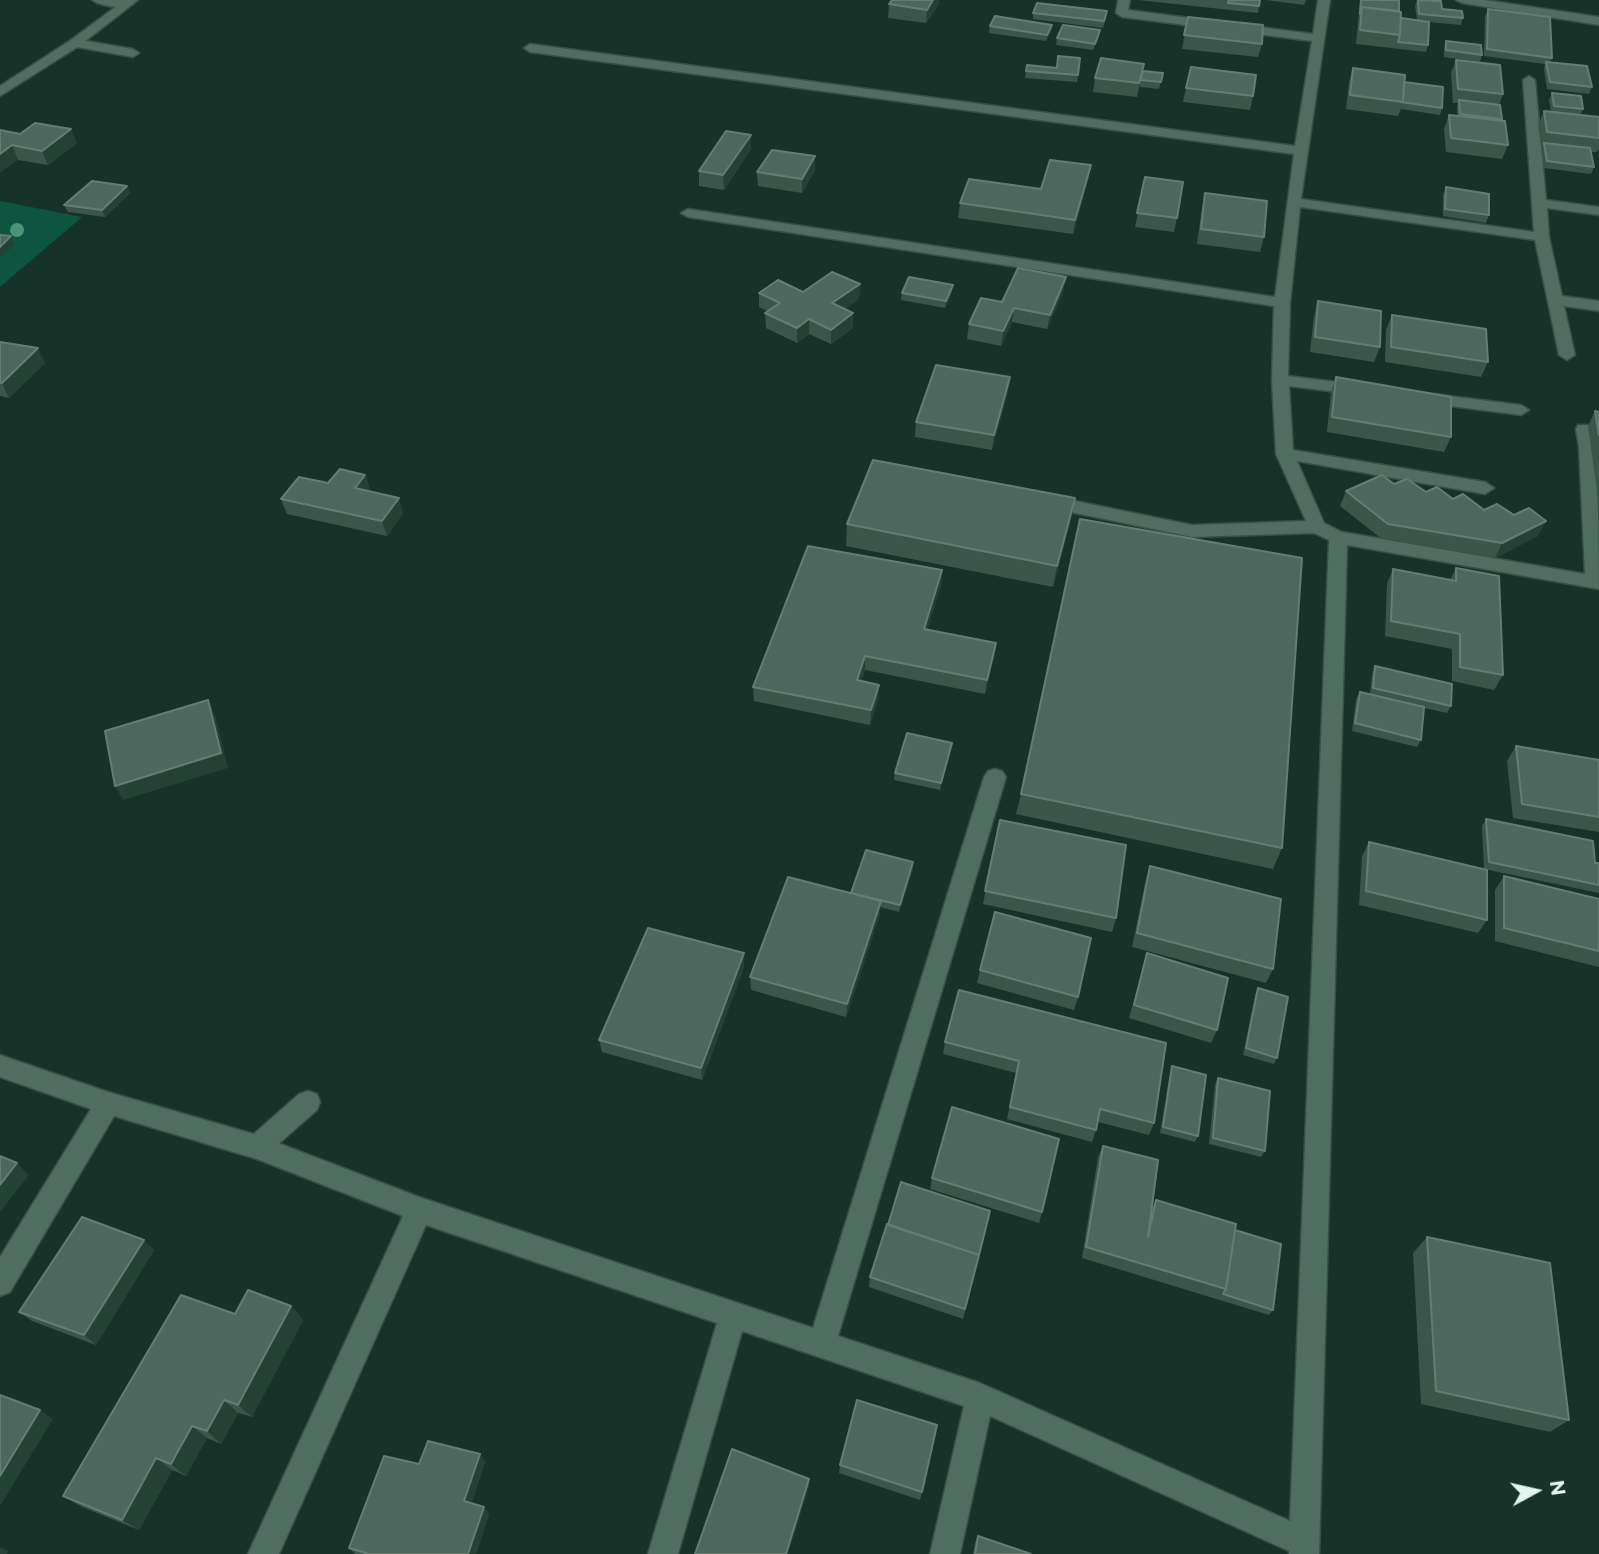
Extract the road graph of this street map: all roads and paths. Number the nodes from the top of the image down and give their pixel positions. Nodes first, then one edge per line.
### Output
1 (98, 0) edge
2 (1124, 0) edge
3 (1324, 0) edge
4 (1462, 0) edge
5 (130, 2) edge
6 (1599, 21) edge
7 (1318, 38) junction
8 (75, 43) junction
9 (530, 48) dead end
10 (133, 53) dead end
11 (1529, 80) dead end
12 (0, 92) edge
13 (1300, 151) junction
14 (1293, 202) junction
15 (1539, 203) junction
16 (1599, 211) edge
17 (688, 214) dead end
18 (1542, 237) junction
19 (1555, 300) junction
20 (1282, 303) junction
21 (1599, 306) edge
22 (1567, 355) dead end
23 (1280, 380) junction
24 (1374, 392) edge
25 (1414, 397) edge
26 (1521, 410) dead end
27 (1584, 429) dead end
28 (1285, 454) junction
29 (1485, 488) dead end
30 (1028, 497) edge
31 (1317, 527) junction
32 (1338, 537) junction
33 (1597, 583) edge
34 (995, 777) dead end
35 (0, 1066) edge
36 (308, 1102) dead end
37 (108, 1103) junction
38 (257, 1147) junction
39 (419, 1210) junction
40 (0, 1282) edge
41 (733, 1317) junction
42 (822, 1343) junction
43 (980, 1397) junction
44 (1304, 1548) edge
45 (263, 1554) edge
46 (663, 1554) edge
47 (945, 1554) edge

1 - 5 street
2 - 7 street
3 - 7 street
4 - 6 street
5 - 8 street
7 - 13 street
8 - 10 street
8 - 12 street
9 - 13 street
11 - 15 street
13 - 14 street
14 - 18 street
14 - 20 street
15 - 16 street
15 - 18 street
17 - 20 street
18 - 19 street
19 - 21 street
19 - 22 street
20 - 23 street
23 - 24 street
23 - 28 street
25 - 26 street
27 - 33 street
28 - 29 street
28 - 31 street
30 - 31 street
31 - 32 street
32 - 33 street
32 - 44 street
34 - 42 street
35 - 37 street
36 - 38 street
37 - 38 street
37 - 40 street
38 - 39 street
39 - 41 street
39 - 45 street
41 - 42 street
41 - 46 street
42 - 43 street
43 - 44 street
43 - 47 street

